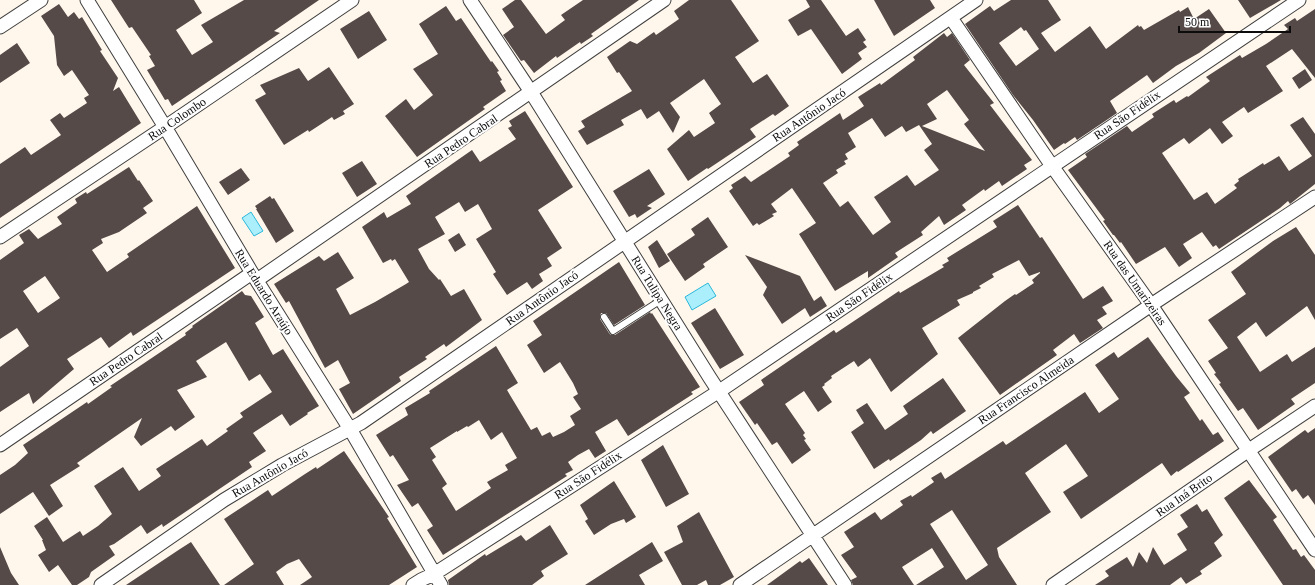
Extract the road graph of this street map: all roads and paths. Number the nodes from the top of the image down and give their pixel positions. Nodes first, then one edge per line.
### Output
1 (41, 0) edge
2 (87, 0) edge
3 (352, 0) edge
4 (470, 0) edge
5 (664, 0) edge
6 (976, 0) edge
7 (1299, 0) edge
8 (951, 18) junction
9 (0, 27) edge
10 (531, 92) junction
11 (165, 127) junction
12 (1052, 166) junction
13 (1315, 197) edge
14 (0, 237) edge
15 (624, 241) junction
16 (254, 277) junction
17 (661, 300) junction
18 (1150, 305) junction
19 (604, 317) dead end
20 (719, 391) junction
21 (1315, 406) edge
22 (350, 429) junction
23 (0, 445) edge
24 (1249, 450) junction
25 (812, 536) junction
26 (1315, 550) edge
27 (438, 579) edge
28 (101, 585) edge
29 (413, 585) edge
30 (740, 585) edge
31 (845, 585) edge
32 (1053, 585) edge

1 - 9 street
2 - 11 street, Rua Eduardo Araújo
3 - 11 street, Rua Colombo
4 - 10 street, Rua Tulipa Negra
5 - 10 street, Rua Pedro Cabral
6 - 8 street, Rua Antônio Jacó
7 - 12 street, Rua São Fidélix
8 - 12 street, Rua das Umarizeiras
8 - 15 street, Rua Antônio Jacó
10 - 15 street, Rua Tulipa Negra
10 - 16 street, Rua Pedro Cabral
11 - 14 street, Rua Colombo
11 - 16 street, Rua Eduardo Araújo
12 - 18 street, Rua das Umarizeiras
12 - 20 street, Rua São Fidélix
13 - 18 street, Rua Francisco Almeida
15 - 17 street, Rua Tulipa Negra
15 - 22 street, Rua Antônio Jacó
16 - 22 street, Rua Eduardo Araújo
16 - 23 street, Rua Pedro Cabral
17 - 19 lane
17 - 20 street, Rua Tulipa Negra
18 - 24 street, Rua das Umarizeiras
18 - 25 street, Rua Francisco Almeida
20 - 25 street, Rua Tulipa Negra
20 - 27 street, Rua São Fidélix
21 - 24 street, Rua Iná Brito
22 - 27 street, Rua Eduardo Araújo
22 - 28 street, Rua Antônio Jacó
24 - 26 street, Rua das Umarizeiras
24 - 32 street, Rua Iná Brito
25 - 30 street, Rua Francisco Almeida
25 - 31 street, Rua Tulipa Negra
27 - 29 street, Rua São Fidélix

